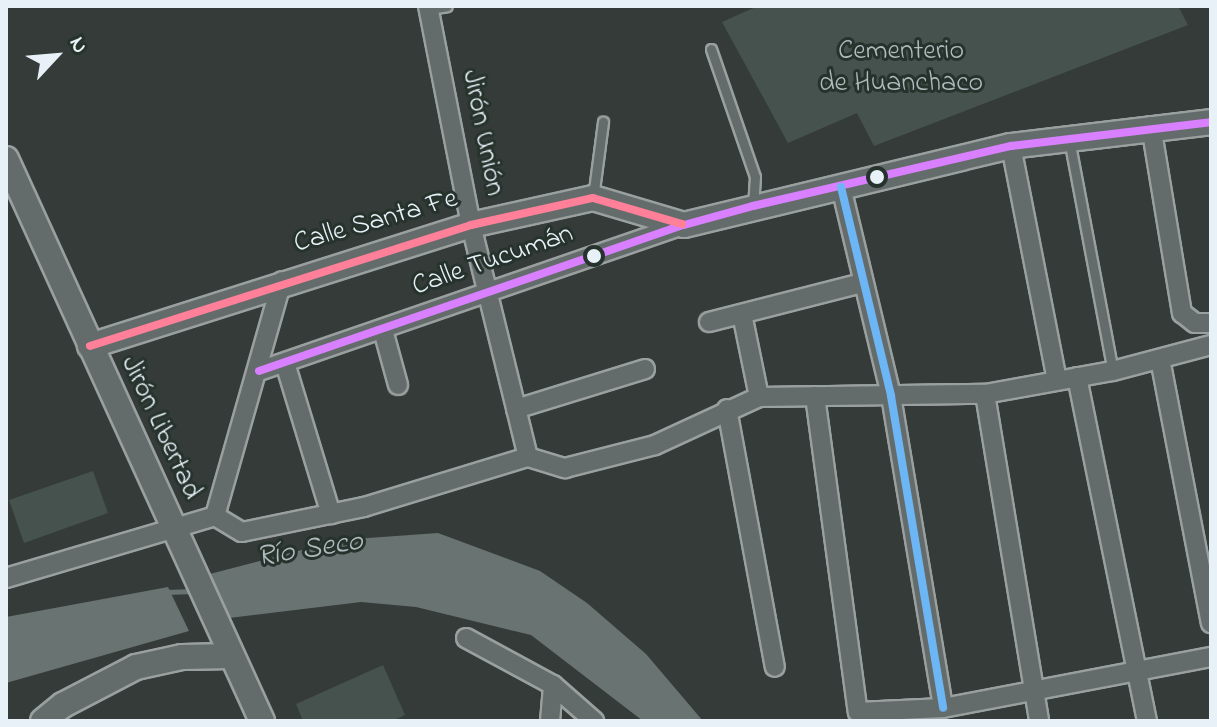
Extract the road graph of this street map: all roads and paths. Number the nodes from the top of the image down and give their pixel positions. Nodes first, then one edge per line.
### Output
1 (435, 7) edge
2 (711, 49) dead end
3 (603, 122) dead end
4 (1211, 122) edge
5 (1151, 126) junction
6 (1068, 136) junction
7 (1011, 146) junction
8 (6, 159) edge
9 (841, 187) junction
10 (593, 198) junction
11 (753, 206) junction
12 (471, 225) junction
13 (684, 225) junction
14 (282, 281) junction
15 (862, 283) junction
16 (489, 296) junction
17 (742, 314) junction
18 (709, 322) dead end
19 (1211, 323) edge
20 (383, 330) junction
21 (1211, 345) edge
22 (90, 346) junction
23 (1160, 359) junction
24 (285, 363) junction
25 (645, 369) dead end
26 (259, 371) junction
27 (1113, 371) junction
28 (1077, 377) junction
29 (1057, 381) junction
30 (398, 385) dead end
31 (985, 394) junction
32 (815, 396) junction
33 (891, 396) junction
34 (759, 397) junction
35 (516, 409) junction
36 (727, 409) junction
37 (528, 457) junction
38 (331, 514) junction
39 (215, 516) junction
40 (173, 528) junction
41 (6, 577) edge
42 (1211, 623) edge
43 (466, 638) dead end
44 (226, 645) junction
45 (1211, 657) edge
46 (775, 667) dead end
47 (1133, 670) junction
48 (553, 685) junction
49 (1032, 693) junction
50 (943, 708) junction
51 (43, 721) edge
52 (262, 721) edge
53 (550, 721) edge
54 (594, 721) edge
55 (1039, 721) edge
56 (1147, 721) edge

1 - 12 street, Jirón Unión
2 - 11 lane
3 - 10 lane
4 - 5 street, Calle Tucumán
5 - 6 street, Calle Tucumán
5 - 19 street
6 - 7 street, Calle Tucumán
6 - 27 lane
7 - 9 street, Calle Tucumán
7 - 29 street
8 - 22 street, Jirón Libertad
9 - 11 street, Calle Tucumán
9 - 15 street
10 - 12 street, Calle Santa Fe
10 - 13 street, Calle Santa Fe
11 - 13 street, Calle Tucumán
12 - 14 street, Calle Santa Fe
12 - 16 street, Jirón Unión
13 - 16 street, Calle Tucumán
14 - 22 street, Calle Santa Fe
14 - 26 street
15 - 17 street
15 - 33 street
16 - 20 street, Calle Tucumán
16 - 35 street, Jirón Unión
17 - 18 street
17 - 34 street
20 - 24 street, Calle Tucumán
20 - 30 street
21 - 23 street
22 - 40 street, Jirón Libertad
23 - 27 street
23 - 42 street
24 - 26 street, Calle Tucumán
24 - 38 street
25 - 35 street
26 - 39 street
27 - 28 street
28 - 29 street
28 - 47 street
29 - 31 street
31 - 33 street
31 - 49 street
32 - 33 street
32 - 34 street
32 - 50 street
33 - 50 street
34 - 36 street
35 - 37 street, Jirón Unión
36 - 37 street
36 - 46 street
37 - 38 street
38 - 39 street
39 - 40 street
40 - 41 street
40 - 44 street, Jirón Libertad
43 - 48 street
44 - 51 street
44 - 52 street, Jirón Libertad
45 - 47 street
47 - 49 street
47 - 56 street
48 - 53 street
48 - 54 street
49 - 50 street
49 - 55 street

